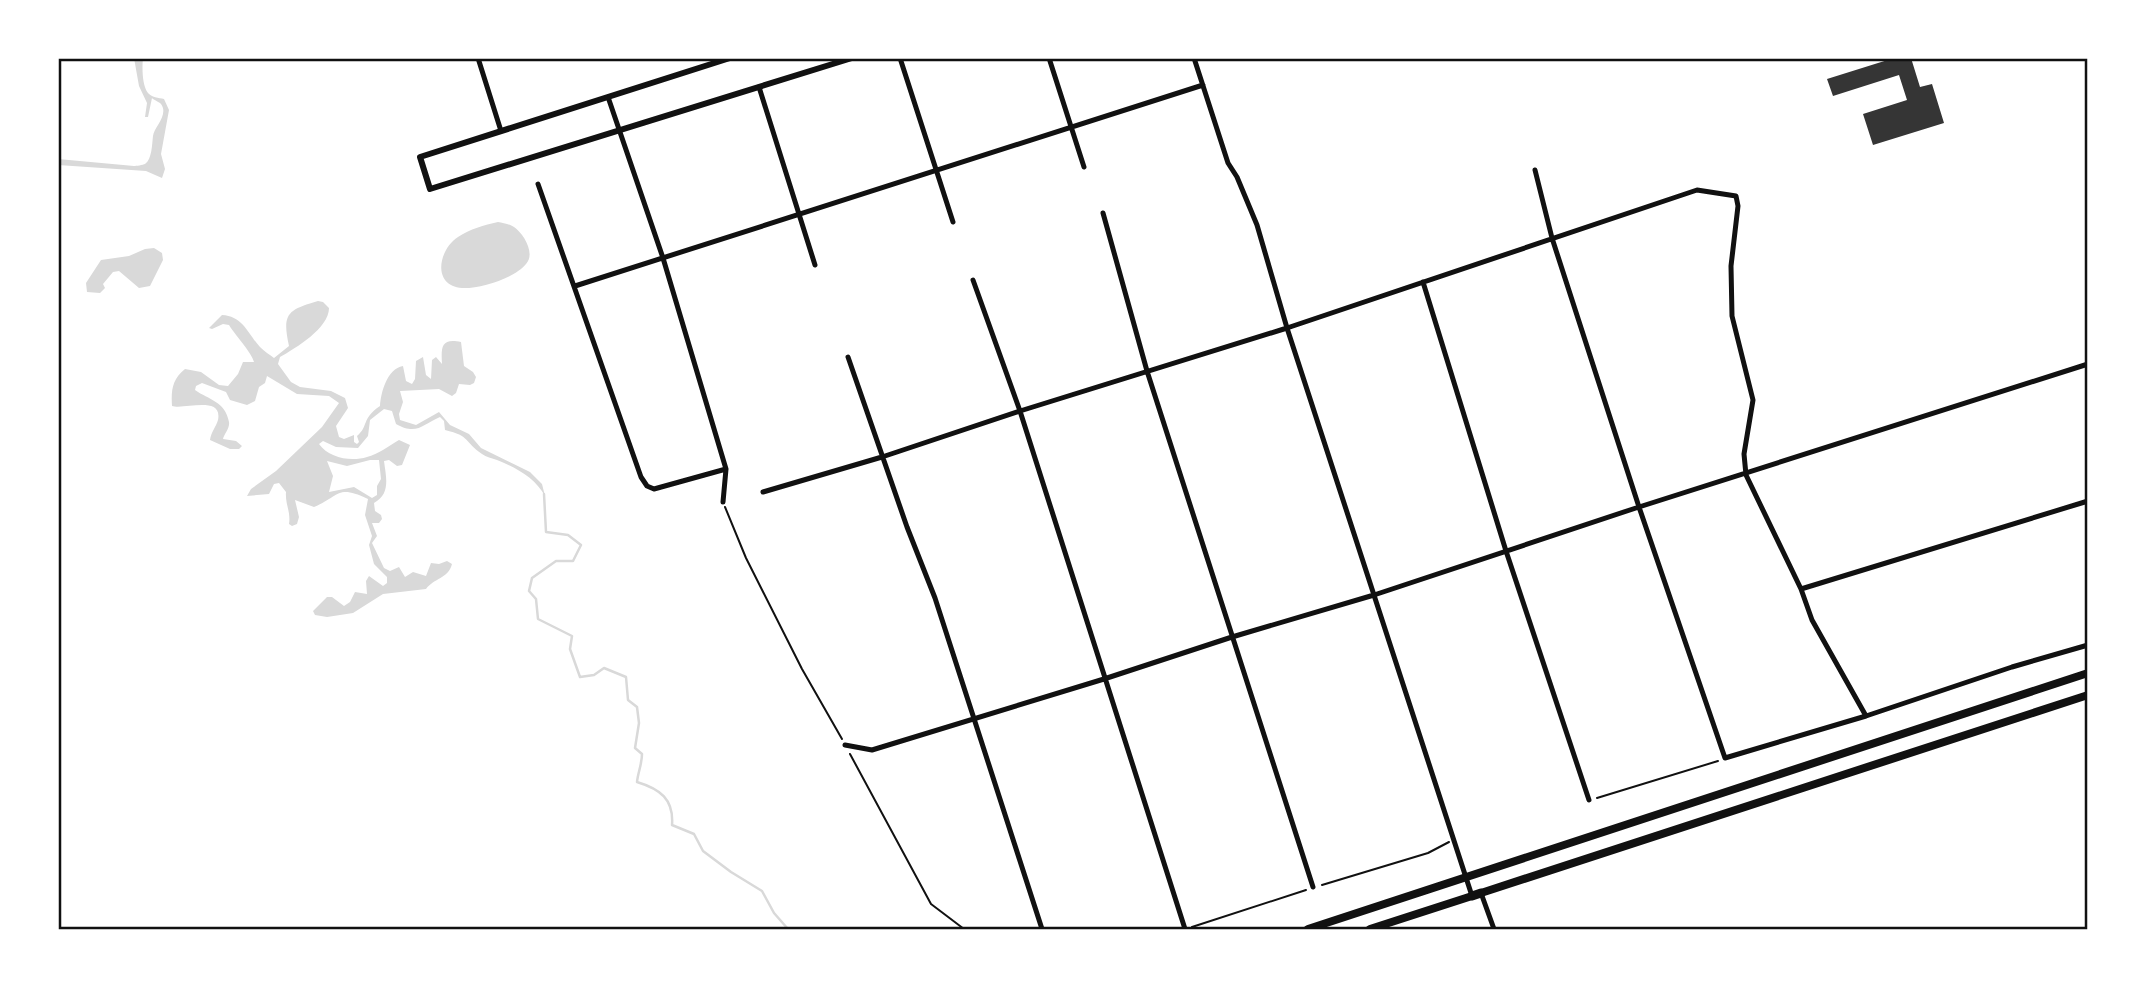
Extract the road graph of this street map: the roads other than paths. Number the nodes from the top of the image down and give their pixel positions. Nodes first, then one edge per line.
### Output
1 (478, 58) edge
2 (730, 58) edge
3 (852, 58) edge
4 (900, 58) edge
5 (1049, 58) edge
6 (1194, 58) edge
7 (1203, 85) junction
8 (759, 87) junction
9 (608, 97) junction
10 (1073, 127) junction
11 (501, 131) junction
12 (620, 131) junction
13 (1084, 167) dead end
14 (1535, 170) dead end
15 (935, 171) junction
16 (538, 184) dead end
17 (1103, 213) dead end
18 (800, 214) junction
19 (953, 222) dead end
20 (1552, 238) junction
21 (663, 258) junction
22 (815, 265) dead end
23 (974, 280) dead end
24 (1423, 282) junction
25 (575, 286) junction
26 (1287, 328) junction
27 (848, 357) dead end
28 (2088, 364) edge
29 (1147, 371) junction
30 (1020, 411) junction
31 (882, 457) junction
32 (726, 469) junction
33 (1746, 475) junction
34 (763, 492) dead end
35 (2088, 501) edge
36 (723, 502) road end
37 (1639, 507) junction
38 (1506, 551) junction
39 (1801, 589) junction
40 (1374, 595) junction
41 (1232, 637) junction
42 (2088, 645) edge
43 (2088, 673) edge
44 (1104, 679) junction
45 (2088, 695) edge
46 (1866, 716) junction
47 (975, 718) junction
48 (845, 745) road end
49 (1589, 800) road end
50 (1464, 874) junction
51 (1313, 887) dead end
52 (1477, 894) junction
53 (1042, 929) edge
54 (1185, 929) edge
55 (1307, 929) edge
56 (1370, 929) edge
57 (1494, 929) edge

1 - 11 street
2 - 9 street
3 - 8 street
4 - 15 street
5 - 10 street
6 - 7 street
7 - 10 street
7 - 26 street
8 - 12 street
8 - 18 street
9 - 11 street
9 - 12 street
10 - 13 street
10 - 15 street
11 - 12 street
12 - 21 street
14 - 20 street
15 - 18 street
15 - 19 street
16 - 25 street
17 - 29 street
18 - 21 street
18 - 22 street
20 - 24 street
20 - 33 street
20 - 37 street
21 - 25 street
21 - 32 street
23 - 30 street
24 - 26 street
24 - 38 street
25 - 32 street
26 - 29 street
26 - 40 street
27 - 31 street
28 - 33 street
29 - 30 street
29 - 41 street
30 - 31 street
30 - 44 street
31 - 34 street
31 - 47 street
32 - 36 street
33 - 37 street
33 - 39 street
35 - 39 street
37 - 38 street
37 - 46 street
38 - 40 street
38 - 49 street
39 - 46 street
40 - 41 street
40 - 50 street
41 - 44 street
41 - 51 street
42 - 46 street
43 - 50 main road
44 - 47 street
44 - 54 street
45 - 52 main road
47 - 48 street
47 - 53 street
50 - 52 street
50 - 55 main road
52 - 56 main road
52 - 57 street

